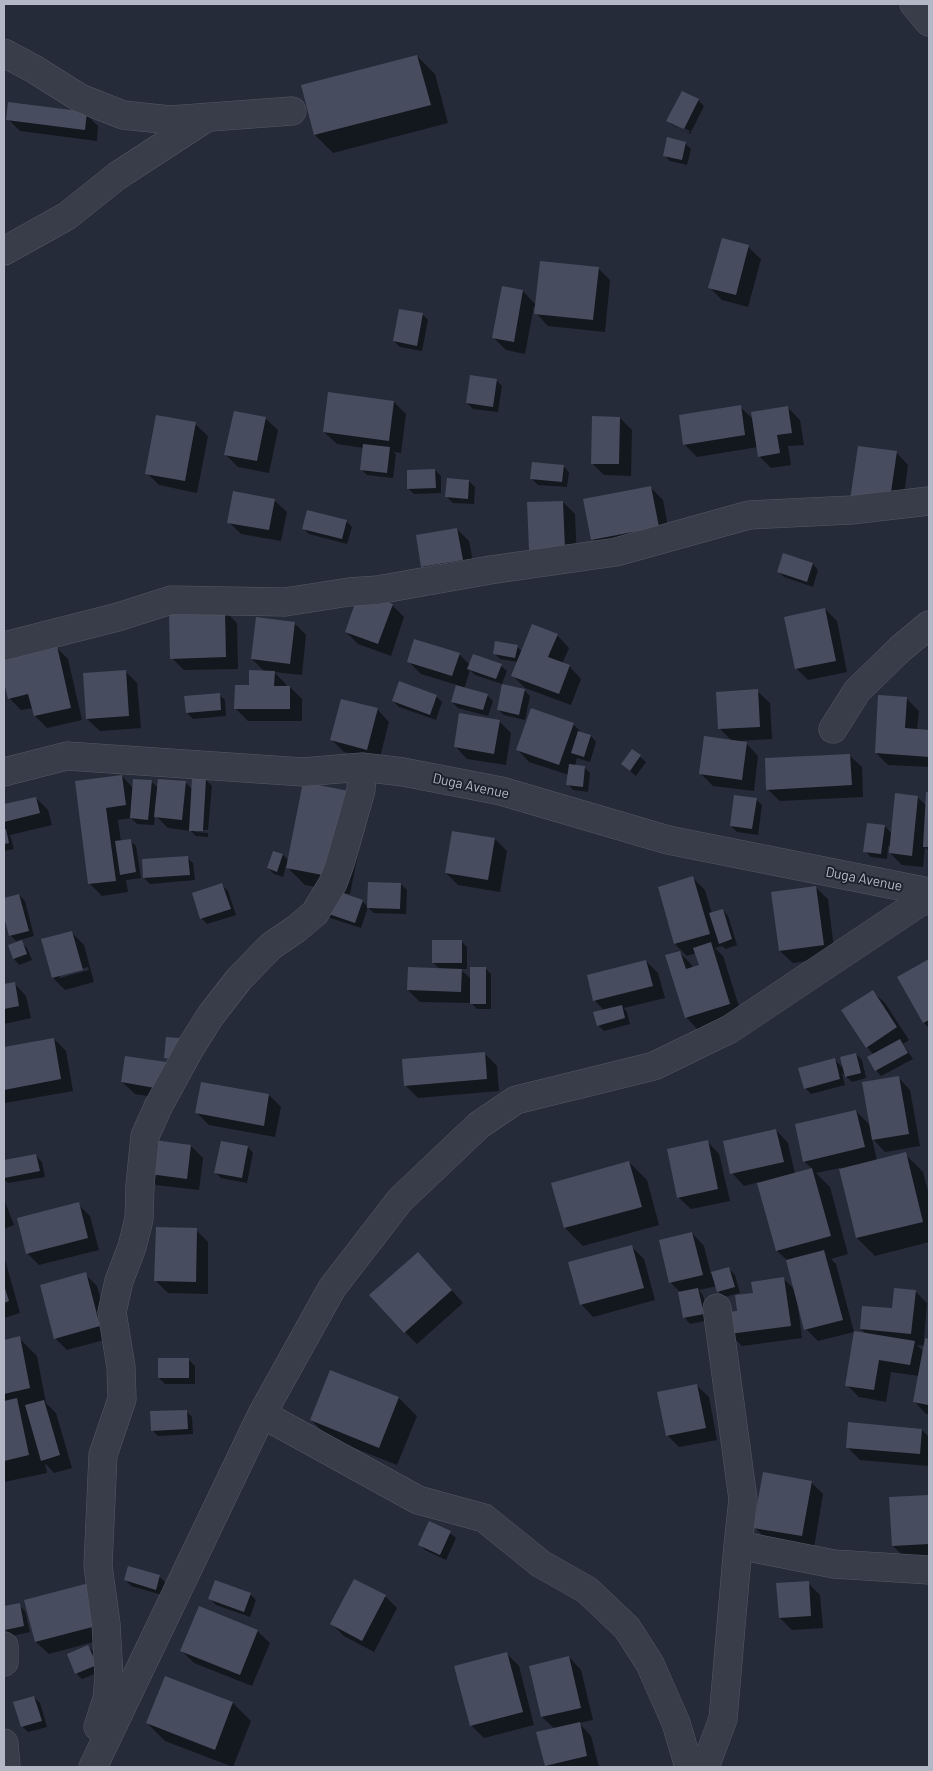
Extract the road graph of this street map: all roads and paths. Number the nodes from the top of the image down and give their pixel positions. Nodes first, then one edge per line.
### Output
1 (914, 4) edge
2 (929, 22) edge
3 (4, 54) edge
4 (292, 111) dead end
5 (208, 117) junction
6 (4, 251) edge
7 (929, 501) edge
8 (929, 625) edge
9 (4, 646) edge
10 (833, 729) dead end
11 (362, 767) junction
12 (4, 772) edge
13 (927, 902) edge
14 (717, 1308) dead end
15 (262, 1414) junction
16 (738, 1545) junction
17 (929, 1570) edge
18 (4, 1646) edge
19 (4, 1662) edge
20 (4, 1743) edge
21 (6, 1767) edge
22 (92, 1767) edge
23 (689, 1767) edge
24 (705, 1767) edge

1 - 2 street
3 - 5 street
4 - 5 street
5 - 6 street
7 - 9 street
8 - 10 street
11 - 12 street, Duga Avenue
11 - 13 street, Duga Avenue
11 - 22 street
13 - 15 street
14 - 16 street
15 - 22 street
15 - 23 street
16 - 17 street
16 - 24 street
18 - 19 street
20 - 21 street

